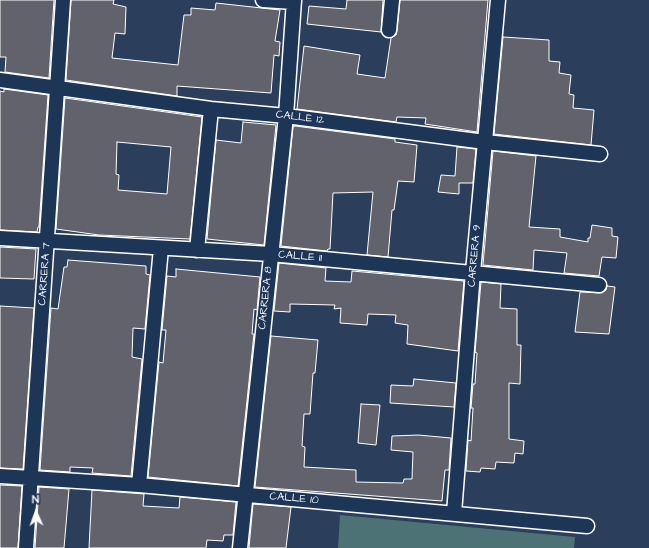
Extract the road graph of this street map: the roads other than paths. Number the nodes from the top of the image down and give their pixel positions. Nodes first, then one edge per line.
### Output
1 (63, 0) edge
2 (263, 0) edge
3 (392, 0) edge
4 (498, 0) edge
5 (294, 1) edge
6 (389, 30) dead end
7 (0, 80) edge
8 (56, 88) junction
9 (211, 109) junction
10 (286, 116) junction
11 (485, 142) junction
12 (600, 154) dead end
13 (0, 238) edge
14 (47, 241) junction
15 (161, 248) junction
16 (197, 250) junction
17 (271, 254) junction
18 (473, 272) junction
19 (599, 285) dead end
20 (0, 476) edge
21 (30, 478) junction
22 (139, 485) junction
23 (246, 495) junction
24 (454, 513) junction
25 (588, 526) dead end
26 (26, 548) edge
27 (240, 548) edge

1 - 8 street, CARRERA 7
2 - 5 street
3 - 6 street
4 - 11 street, CARRERA 9
5 - 10 street, CARRERA 8
7 - 8 street, CALLE 12
8 - 9 street, CALLE 12
8 - 14 street, CARRERA 7
9 - 10 street, CALLE 12
9 - 16 street
10 - 11 street, CALLE 12
10 - 17 street, CARRERA 8
11 - 12 street, CALLE 12
11 - 18 street, CARRERA 9
13 - 14 street, CALLE 11
14 - 15 street, CALLE 11
14 - 21 street, CARRERA 7
15 - 16 street, CALLE 11
15 - 22 street
16 - 17 street, CALLE 11
17 - 18 street, CALLE 11
17 - 23 street, CARRERA 8
18 - 19 street, CALLE 11
18 - 24 street, CARRERA 9
20 - 21 street, CALLE 10
21 - 22 street, CALLE 10
21 - 26 street, CARRERA 7
22 - 23 street, CALLE 10
23 - 24 street, CALLE 10
23 - 27 street, CARRERA 8
24 - 25 street, CALLE 10

